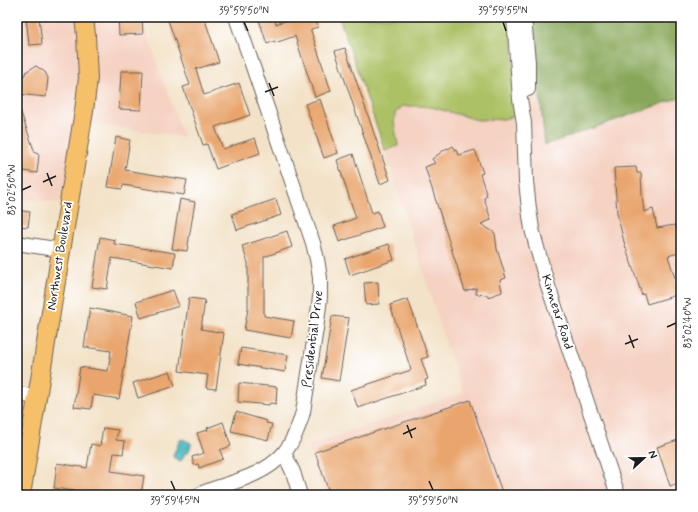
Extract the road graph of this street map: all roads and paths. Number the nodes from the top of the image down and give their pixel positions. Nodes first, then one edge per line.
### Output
1 (84, 17) edge
2 (236, 17) edge
3 (514, 17) edge
4 (524, 17) edge
5 (524, 123) junction
6 (17, 243) edge
7 (61, 250) junction
8 (17, 394) edge
9 (38, 397) junction
10 (284, 453) junction
11 (22, 495) edge
12 (199, 495) edge
13 (300, 495) edge
14 (618, 495) edge

1 - 7 main road, Northwest Boulevard
2 - 10 street, Presidential Drive
3 - 5 street, Kinnear Road
4 - 5 street, Kinnear Road
5 - 14 street, Kinnear Road
6 - 7 street
7 - 9 main road, Northwest Boulevard
8 - 9 street
9 - 11 main road, Northwest Boulevard
10 - 12 street, Presidential Drive
10 - 13 street

